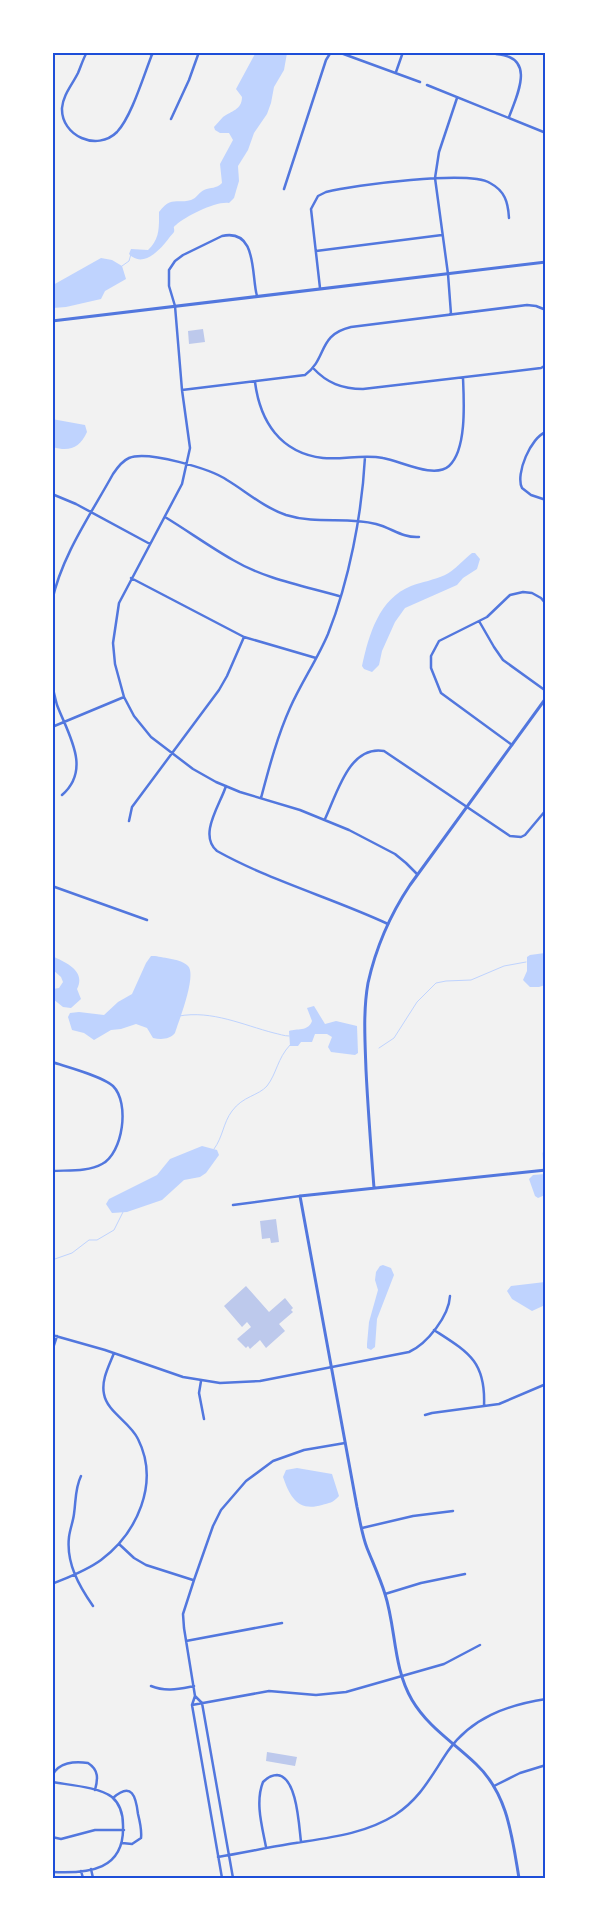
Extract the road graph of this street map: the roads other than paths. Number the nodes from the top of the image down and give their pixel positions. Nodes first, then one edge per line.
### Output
1 (87, 52) edge
2 (146, 52) edge
3 (199, 52) edge
4 (331, 52) edge
5 (338, 52) edge
6 (403, 52) edge
7 (153, 54) edge
8 (496, 54) dead end
9 (396, 72) junction
10 (420, 82) dead end
11 (426, 85) dead end
12 (457, 98) junction
13 (509, 117) junction
14 (171, 119) dead end
15 (546, 133) edge
16 (435, 178) junction
17 (284, 189) dead end
18 (509, 218) dead end
19 (442, 236) junction
20 (316, 251) junction
21 (546, 262) edge
22 (448, 274) junction
23 (320, 288) junction
24 (256, 296) junction
25 (175, 306) junction
26 (546, 310) edge
27 (451, 314) junction
28 (52, 321) edge
29 (546, 365) edge
30 (313, 368) junction
31 (463, 378) junction
32 (255, 382) junction
33 (182, 390) junction
34 (546, 432) edge
35 (365, 456) junction
36 (188, 464) junction
37 (52, 494) edge
38 (546, 500) edge
39 (92, 512) junction
40 (165, 517) junction
41 (358, 521) junction
42 (419, 537) dead end
43 (150, 544) junction
44 (131, 578) junction
45 (340, 596) junction
46 (52, 601) edge
47 (546, 604) edge
48 (479, 621) junction
49 (244, 637) junction
50 (316, 658) junction
51 (52, 685) edge
52 (546, 691) edge
53 (124, 697) junction
54 (546, 698) edge
55 (64, 723) junction
56 (52, 727) edge
57 (512, 745) junction
58 (171, 753) junction
59 (226, 786) junction
60 (62, 795) dead end
61 (261, 798) junction
62 (467, 807) junction
63 (546, 810) edge
64 (325, 819) junction
65 (129, 821) dead end
66 (417, 874) junction
67 (52, 886) edge
68 (147, 920) dead end
69 (388, 924) junction
70 (52, 1062) edge
71 (546, 1170) edge
72 (52, 1171) edge
73 (374, 1188) junction
74 (300, 1196) junction
75 (233, 1205) dead end
76 (450, 1296) dead end
77 (434, 1330) junction
78 (52, 1335) edge
79 (57, 1336) junction
80 (52, 1351) edge
81 (114, 1353) junction
82 (332, 1368) junction
83 (201, 1381) junction
84 (546, 1384) edge
85 (484, 1406) junction
86 (425, 1415) dead end
87 (204, 1420) dead end
88 (345, 1443) junction
89 (81, 1476) dead end
90 (453, 1511) dead end
91 (362, 1528) junction
92 (119, 1544) junction
93 (465, 1574) dead end
94 (76, 1575) junction
95 (194, 1580) junction
96 (52, 1584) edge
97 (385, 1594) junction
98 (93, 1606) dead end
99 (282, 1624) dead end
100 (186, 1641) junction
101 (480, 1645) dead end
102 (402, 1677) junction
103 (151, 1686) dead end
104 (194, 1686) junction
105 (195, 1696) junction
106 (546, 1699) edge
107 (202, 1703) junction
108 (192, 1705) junction
109 (453, 1745) junction
110 (546, 1765) edge
111 (52, 1776) edge
112 (52, 1782) edge
113 (494, 1786) junction
114 (95, 1790) junction
115 (113, 1798) junction
116 (124, 1830) junction
117 (52, 1837) edge
118 (301, 1842) junction
119 (122, 1843) junction
120 (266, 1848) junction
121 (230, 1855) junction
122 (218, 1857) junction
123 (91, 1869) junction
124 (81, 1871) junction
125 (52, 1872) edge
126 (83, 1878) edge
127 (93, 1878) edge
128 (222, 1878) edge
129 (233, 1878) edge
130 (519, 1878) edge

1 - 7 street
2 - 7 street
3 - 14 street
4 - 17 street
5 - 9 street
6 - 9 street
8 - 13 street
9 - 10 street
11 - 12 street
12 - 13 street
12 - 16 street
13 - 15 street
16 - 18 street
16 - 19 street
16 - 20 street
19 - 20 street
19 - 22 street
20 - 23 street
21 - 22 street
22 - 23 street
22 - 27 street
23 - 24 street
24 - 25 street
24 - 25 street
25 - 28 street
25 - 33 street
26 - 27 street
27 - 30 street
29 - 31 street
30 - 31 street
30 - 32 street
31 - 35 street
32 - 33 street
32 - 35 street
33 - 36 street
34 - 38 street
35 - 41 street
36 - 39 street
36 - 40 street
36 - 41 street
37 - 39 street
39 - 43 street
39 - 46 street
40 - 43 street
40 - 45 street
41 - 42 street
41 - 45 street
43 - 44 street
44 - 49 street
44 - 53 street
45 - 50 street
47 - 48 street
48 - 52 street
48 - 57 street
49 - 50 street
49 - 58 street
50 - 61 street
51 - 55 street
53 - 55 street
53 - 58 street
54 - 57 street
55 - 56 street
55 - 60 street
57 - 62 street
58 - 59 street
58 - 65 street
59 - 61 street
59 - 69 street
61 - 64 street
62 - 63 street
62 - 64 street
62 - 66 street
64 - 66 street
66 - 69 street
67 - 68 street
69 - 73 street
70 - 72 street
71 - 73 street
73 - 74 street
74 - 75 street
74 - 82 street
76 - 77 street
77 - 82 street
77 - 85 street
78 - 79 street
79 - 80 street
79 - 81 street
81 - 83 street
81 - 92 street
82 - 83 street
82 - 88 street
83 - 87 street
84 - 85 street
85 - 86 street
88 - 91 street
88 - 95 street
89 - 94 street
90 - 91 street
91 - 97 street
92 - 94 street
92 - 95 street
93 - 97 street
94 - 96 street
94 - 98 street
95 - 100 street
97 - 102 street
99 - 100 street
100 - 104 street
101 - 102 street
102 - 107 street
102 - 109 street
103 - 104 street
104 - 105 street
105 - 107 street
105 - 108 street
106 - 109 street
107 - 108 street
107 - 121 street
108 - 122 street
109 - 113 street
109 - 118 street
110 - 113 street
111 - 114 street
112 - 114 street
113 - 130 street
114 - 115 street
115 - 116 street
115 - 119 street
116 - 117 street
116 - 119 street
118 - 120 street
118 - 120 street
119 - 123 street
120 - 121 street
121 - 122 street
121 - 129 street
122 - 128 street
123 - 124 street
123 - 127 street
124 - 125 street
124 - 126 street

